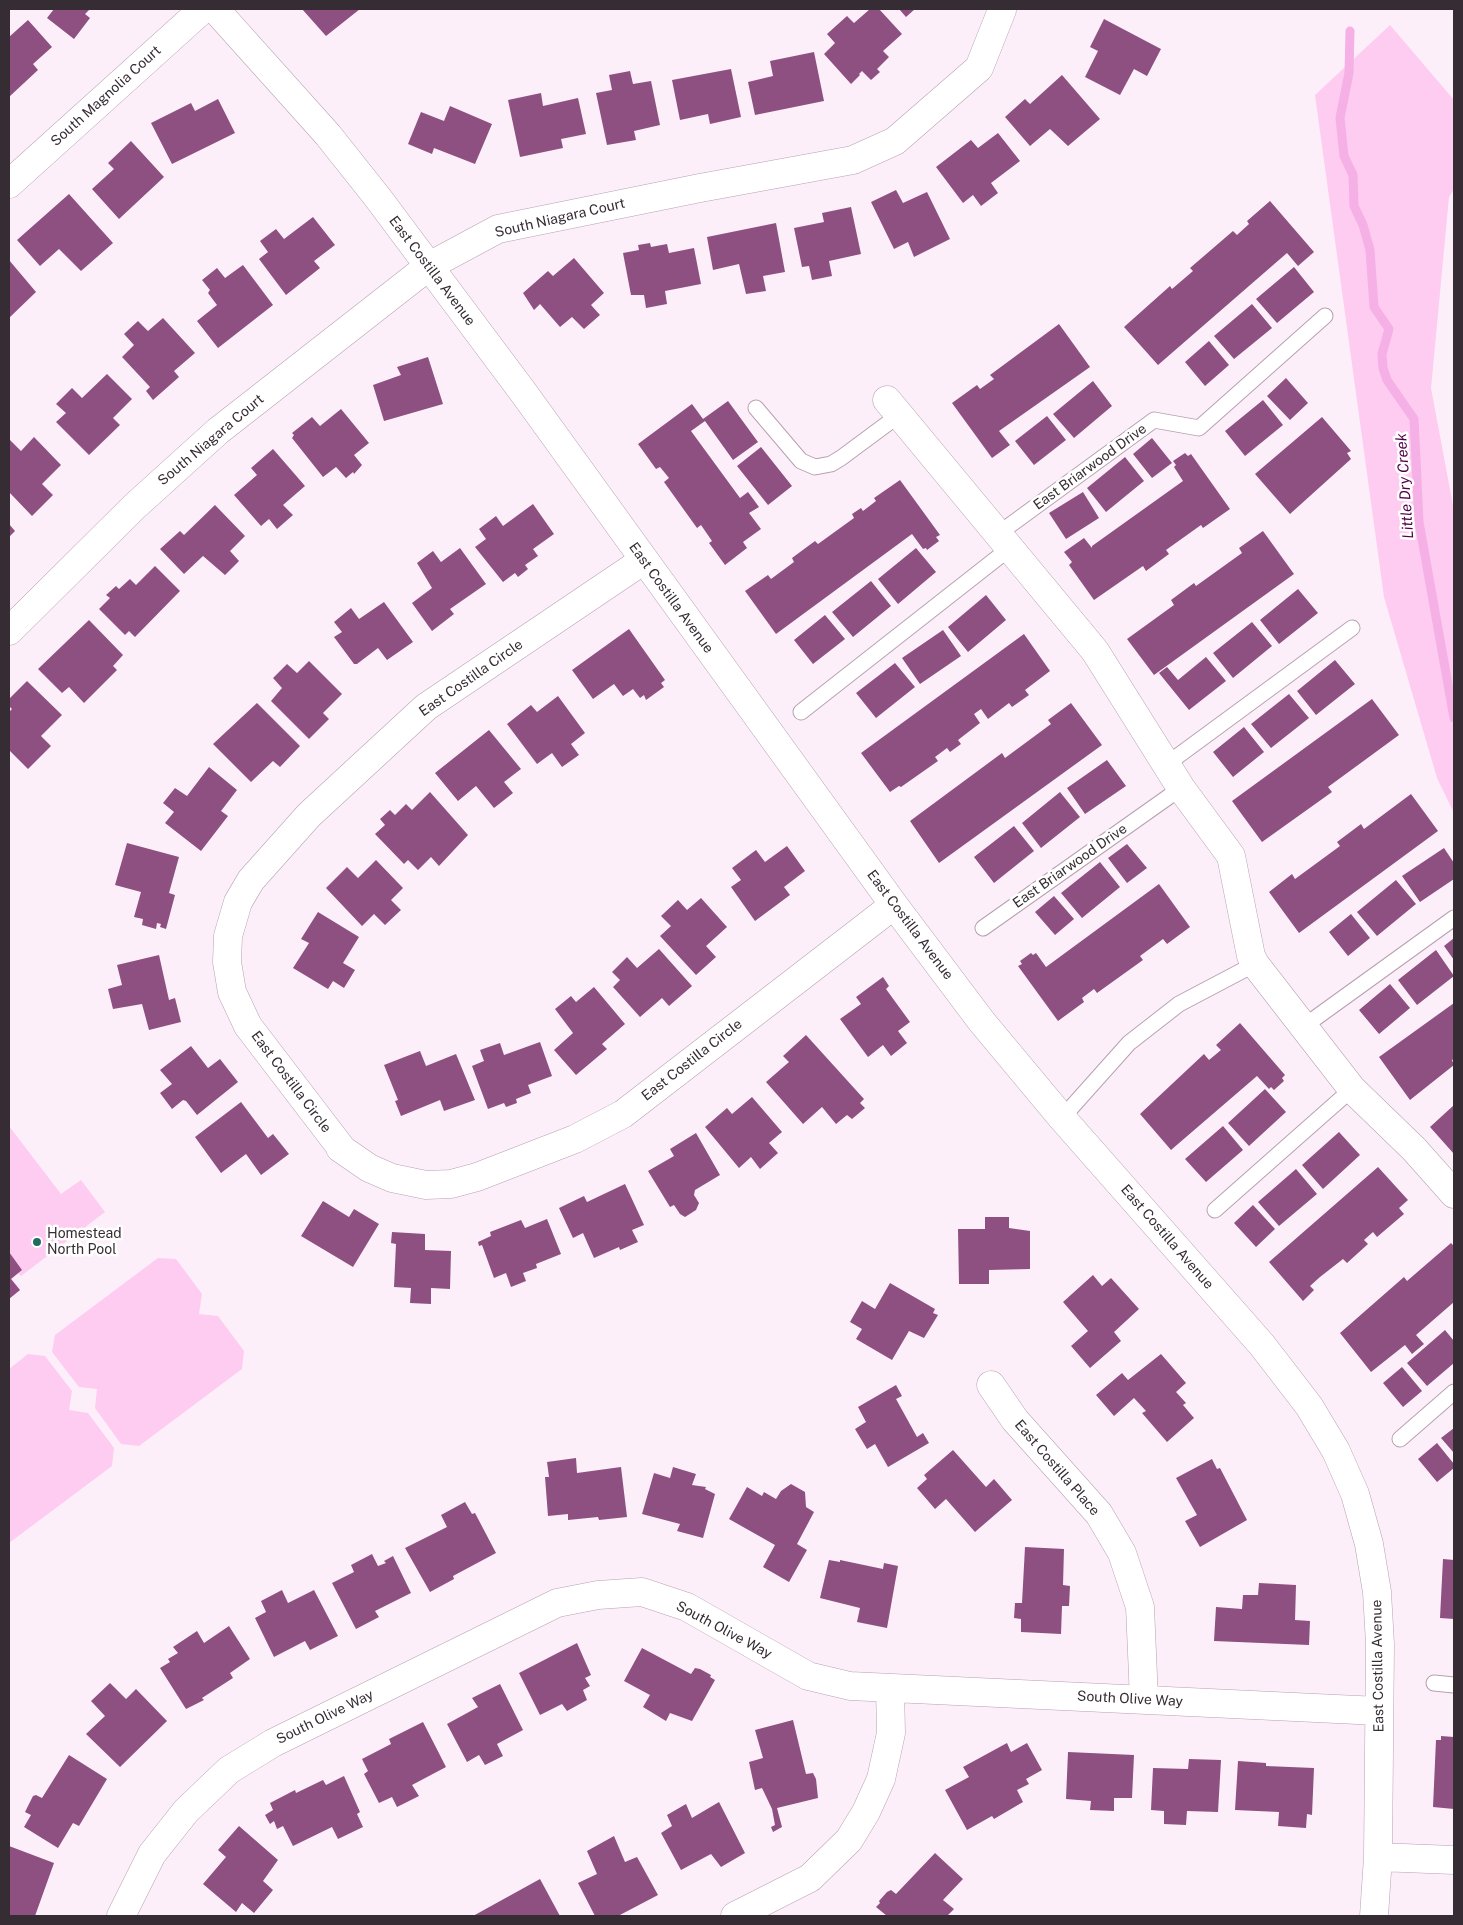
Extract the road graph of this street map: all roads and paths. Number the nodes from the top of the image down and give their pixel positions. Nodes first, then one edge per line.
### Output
1 (203, 9) edge
2 (215, 9) edge
3 (1002, 10) dead end
4 (9, 184) edge
5 (429, 266) junction
6 (1325, 316) dead end
7 (893, 407) joint
8 (756, 408) dead end
9 (1004, 541) junction
10 (644, 560) junction
11 (1352, 628) dead end
12 (9, 631) edge
13 (801, 712) dead end
14 (1167, 764) junction
15 (1181, 788) junction
16 (894, 905) junction
17 (1454, 918) edge
18 (983, 928) dead end
19 (1255, 964) junction
20 (1303, 1027) junction
21 (1352, 1089) junction
22 (1062, 1118) junction
23 (1454, 1194) edge
24 (1216, 1210) dead end
25 (991, 1385) dead end
26 (1454, 1392) edge
27 (1400, 1440) dead end
28 (1434, 1683) dead end
29 (1454, 1685) edge
30 (890, 1688) junction
31 (1144, 1699) junction
32 (1379, 1711) junction
33 (1378, 1857) junction
34 (1454, 1860) edge
35 (121, 1916) edge
36 (735, 1916) edge
37 (1374, 1916) edge

1 - 4 street, South Magnolia Court
2 - 5 street, East Costilla Avenue
3 - 5 street, South Niagara Court
5 - 10 street, East Costilla Avenue
5 - 12 street, South Niagara Court
6 - 9 lane, East Briarwood Drive
7 - 8 lane
7 - 9 street
9 - 13 lane, East Briarwood Drive
9 - 14 street
10 - 16 street, East Costilla Avenue
10 - 16 street, East Costilla Circle
11 - 14 lane
14 - 15 street
15 - 18 lane, East Briarwood Drive
15 - 19 street
16 - 22 street, East Costilla Avenue
17 - 20 lane
19 - 20 street
19 - 22 lane
20 - 21 street
21 - 23 street
21 - 24 lane
22 - 32 street, East Costilla Avenue
25 - 31 street, East Costilla Place
26 - 27 lane
28 - 29 lane
30 - 31 street, South Olive Way
30 - 35 street, South Olive Way
30 - 36 street
31 - 32 street, South Olive Way
32 - 33 street, East Costilla Avenue
33 - 34 street
33 - 37 street, East Costilla Avenue

